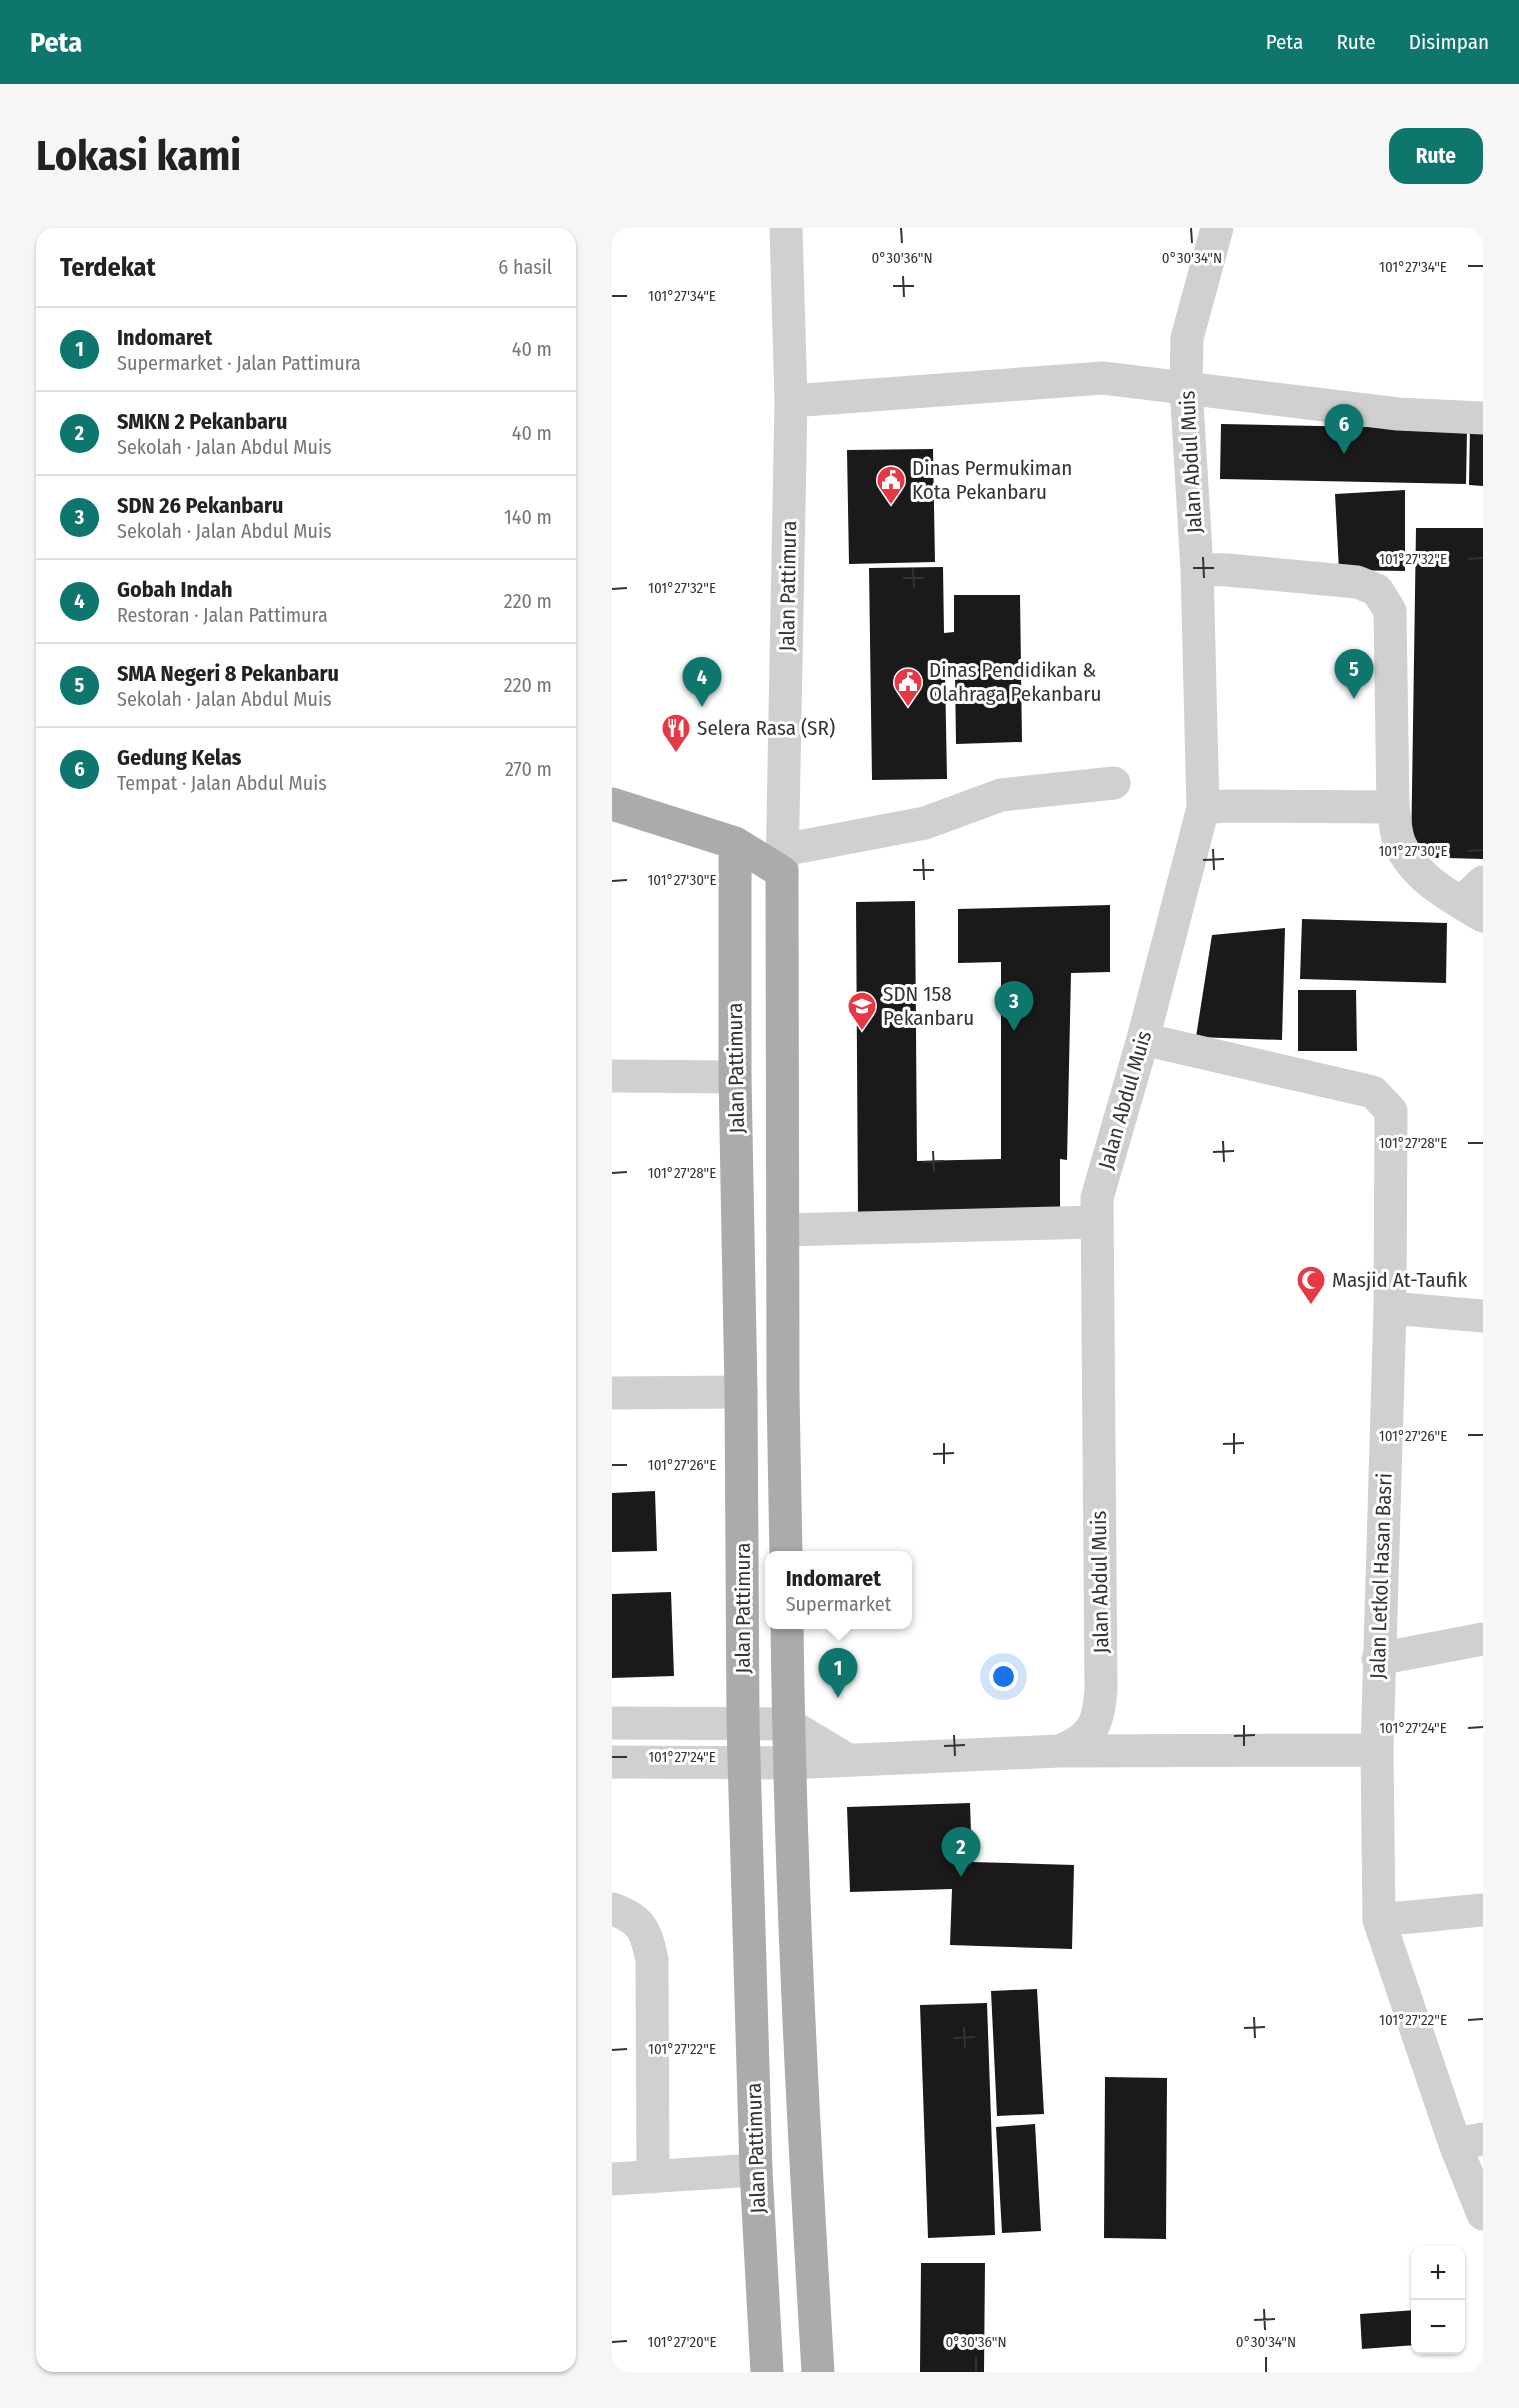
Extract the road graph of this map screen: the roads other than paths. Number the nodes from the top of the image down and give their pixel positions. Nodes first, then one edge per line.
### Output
1 (786, 228) edge
2 (1217, 228) edge
3 (1186, 387) junction
4 (791, 401) junction
5 (1483, 418) edge
6 (1197, 569) junction
7 (1114, 783) dead end
8 (612, 804) edge
9 (1393, 807) junction
10 (1203, 808) junction
11 (735, 843) junction
12 (782, 861) junction
13 (1476, 900) edge
14 (1143, 1039) junction
15 (612, 1076) edge
16 (735, 1077) junction
17 (1097, 1222) junction
18 (783, 1230) junction
19 (1390, 1308) junction
20 (1483, 1316) edge
21 (741, 1392) junction
22 (783, 1392) junction
23 (612, 1393) edge
24 (786, 1551) edge
25 (787, 1629) edge
26 (1483, 1639) edge
27 (1378, 1659) junction
28 (612, 1723) edge
29 (743, 1724) junction
30 (788, 1724) junction
31 (1377, 1750) junction
32 (1059, 1751) junction
33 (848, 1760) junction
34 (612, 1762) edge
35 (745, 1763) junction
36 (789, 1763) junction
37 (612, 1909) edge
38 (1483, 1910) edge
39 (1379, 1920) junction
40 (1469, 2142) edge
41 (756, 2170) junction
42 (653, 2177) junction
43 (612, 2179) edge
44 (1483, 2214) edge
45 (767, 2372) edge
46 (818, 2372) edge

1 - 4 street, Jalan Pattimura
2 - 3 street, Jalan Abdul Muis
3 - 4 street
3 - 5 street
3 - 6 street, Jalan Abdul Muis
4 - 12 street, Jalan Pattimura
6 - 9 street
6 - 10 street, Jalan Abdul Muis
7 - 12 street
8 - 11 main road
9 - 10 street
9 - 13 street
10 - 14 street, Jalan Abdul Muis
11 - 12 main road
11 - 16 main road, Jalan Pattimura
12 - 18 main road, Jalan Pattimura
14 - 17 street, Jalan Abdul Muis
14 - 19 street, Jalan Letkol Hasan Basri
15 - 16 street
16 - 21 main road, Jalan Pattimura
17 - 18 street
17 - 32 street, Jalan Abdul Muis
18 - 22 main road, Jalan Pattimura
19 - 20 street
19 - 27 street, Jalan Letkol Hasan Basri
21 - 22 main road
21 - 23 street
21 - 29 main road, Jalan Pattimura
22 - 24 main road, Jalan Pattimura
25 - 30 main road, Jalan Pattimura
26 - 27 street
27 - 31 street, Jalan Letkol Hasan Basri
28 - 29 street
29 - 30 street
29 - 35 main road, Jalan Pattimura
30 - 33 street
30 - 36 main road, Jalan Pattimura
31 - 32 street
31 - 39 street, Jalan Letkol Hasan Basri
32 - 33 street, Jalan Abdul Muis
33 - 36 street, Jalan Abdul Muis
34 - 35 street, Jalan Abdul Muis
35 - 36 street, Jalan Abdul Muis
35 - 41 main road, Jalan Pattimura
36 - 46 main road, Jalan Pattimura
37 - 42 street
38 - 39 street
39 - 40 street, Jalan Letkol Hasan Basri
40 - 44 street, Jalan Letkol Hasan Basri
41 - 42 street
41 - 45 main road, Jalan Pattimura
42 - 43 street

